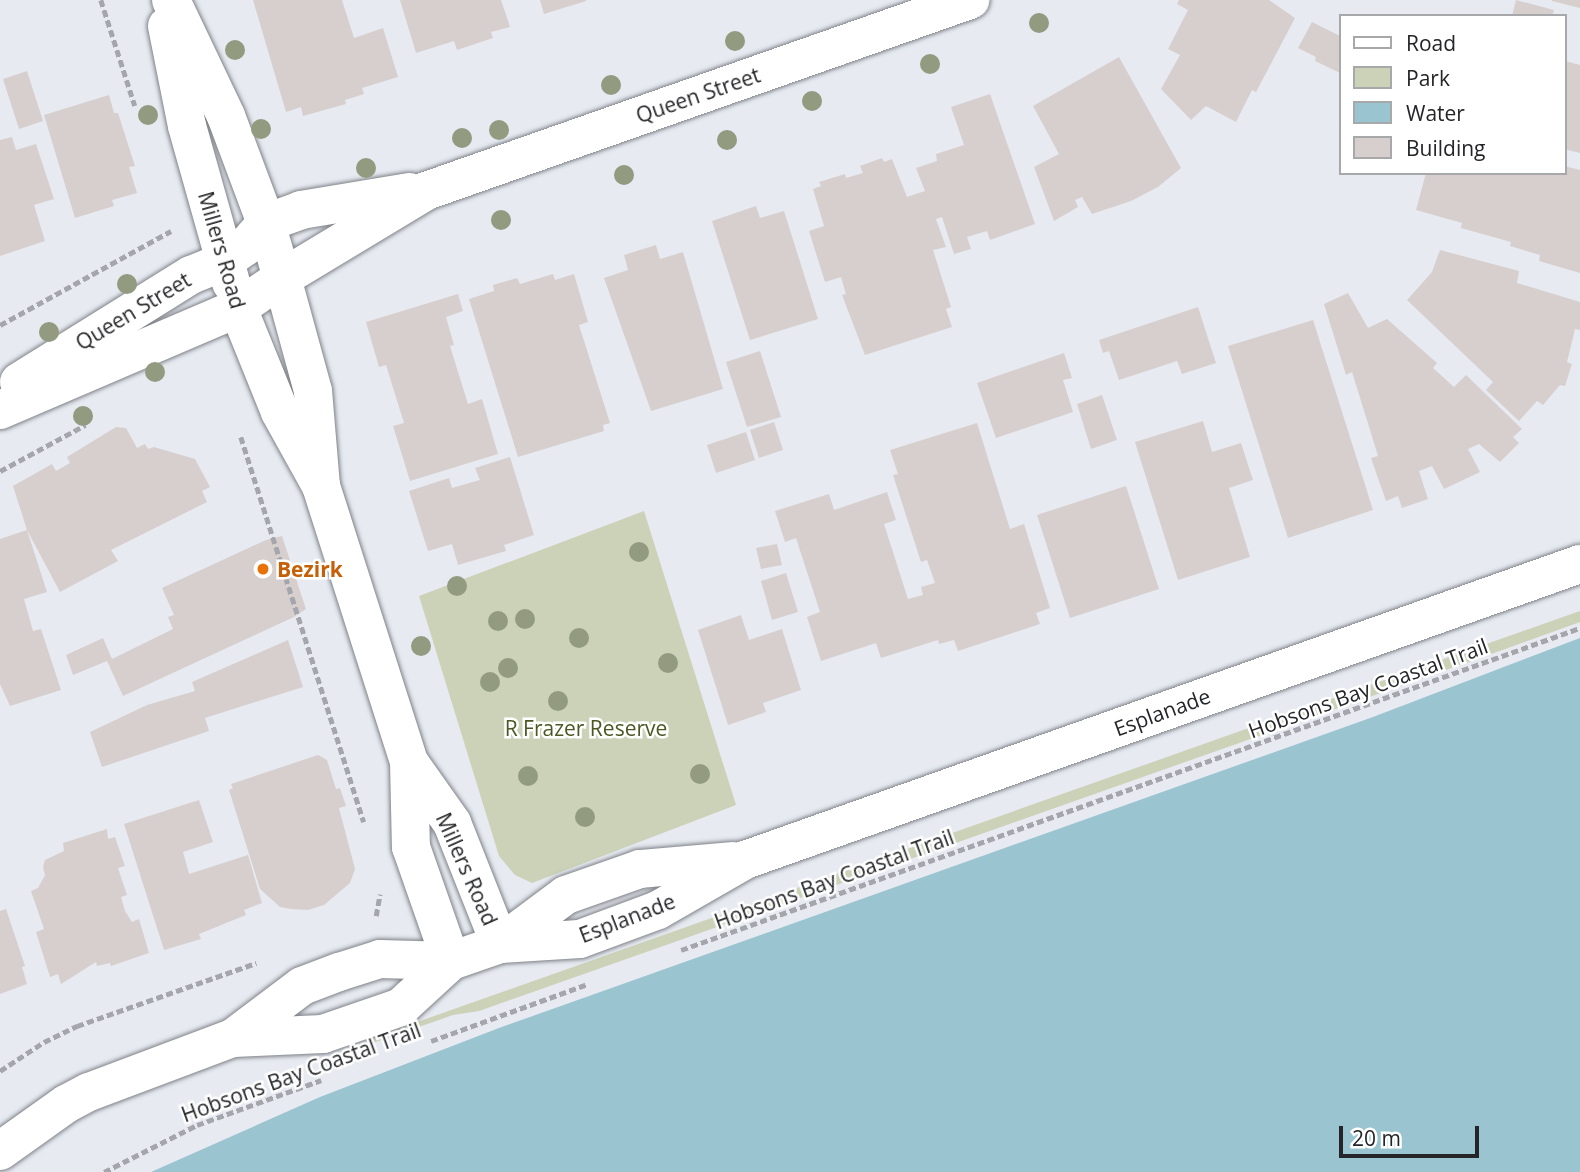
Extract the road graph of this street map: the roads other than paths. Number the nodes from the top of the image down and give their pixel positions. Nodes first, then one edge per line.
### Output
1 (162, 0) edge
2 (171, 0) edge
3 (970, 0) edge
4 (426, 191) junction
5 (266, 223) junction
6 (224, 262) junction
7 (282, 278) junction
8 (238, 308) junction
9 (0, 394) edge
10 (0, 410) edge
11 (321, 486) junction
12 (1580, 564) edge
13 (409, 762) junction
14 (500, 944) junction
15 (450, 961) junction
16 (233, 1038) junction
17 (0, 1150) edge

1 - 6 street, Millers Road
2 - 5 street, Millers Road
3 - 4 street, Queen Street
4 - 5 street, Queen Street
4 - 7 street, Queen Street
5 - 6 street, Queen Street
5 - 7 street, Millers Road
6 - 8 street, Millers Road
6 - 9 street, Queen Street
7 - 8 street, Queen Street
7 - 11 street, Millers Road
8 - 10 street, Queen Street
8 - 11 street, Millers Road
11 - 13 street, Millers Road
12 - 14 street, Esplanade
13 - 14 street, Millers Road
13 - 15 street, Millers Road
14 - 15 street, Esplanade
15 - 16 street, Esplanade
15 - 16 street, Esplanade
16 - 17 street, Esplanade

